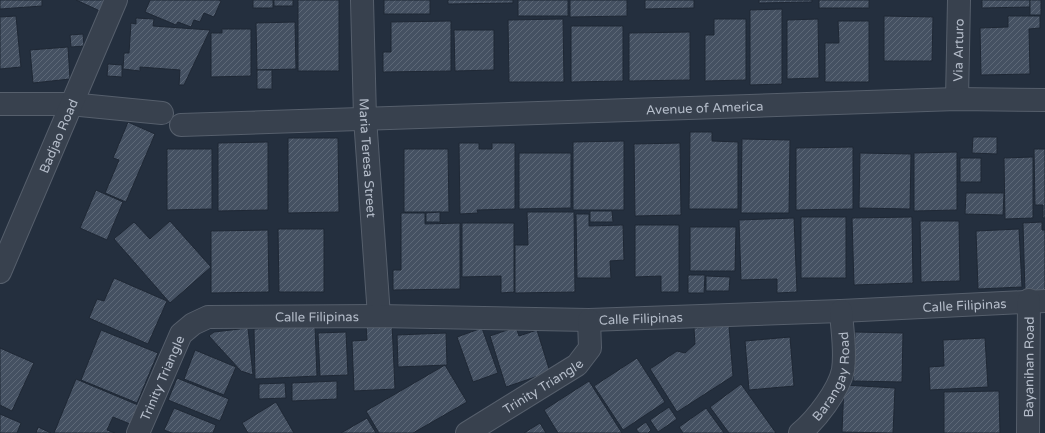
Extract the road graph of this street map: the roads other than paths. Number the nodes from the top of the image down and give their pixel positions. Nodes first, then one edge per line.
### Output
1 (116, 0) edge
2 (362, 0) edge
3 (959, 0) edge
4 (957, 99) junction
5 (1045, 100) edge
6 (0, 104) edge
7 (70, 104) junction
8 (162, 113) dead end
9 (365, 118) junction
10 (181, 124) dead end
11 (0, 272) edge
12 (1037, 300) edge
13 (841, 312) junction
14 (379, 316) junction
15 (236, 318) joint
16 (589, 320) junction
17 (138, 433) edge
18 (467, 433) edge
19 (800, 433) edge
20 (1028, 433) edge

1 - 7 street, Badjao Road
2 - 9 street, Maria Teresa Street
3 - 4 street, Via Arturo
4 - 5 street, Avenue of America
4 - 9 street, Avenue of America
6 - 7 street
7 - 8 street
7 - 11 street, Badjao Road
9 - 10 street, Avenue of America
9 - 14 street, Maria Teresa Street
12 - 13 street, Calle Filipinas
12 - 20 street, Bayanihan Road
13 - 16 street, Calle Filipinas
13 - 19 street, Barangay Road
14 - 15 street, Calle Filipinas
14 - 16 street, Calle Filipinas
15 - 17 street, Trinity Triangle
16 - 18 street, Trinity Triangle

